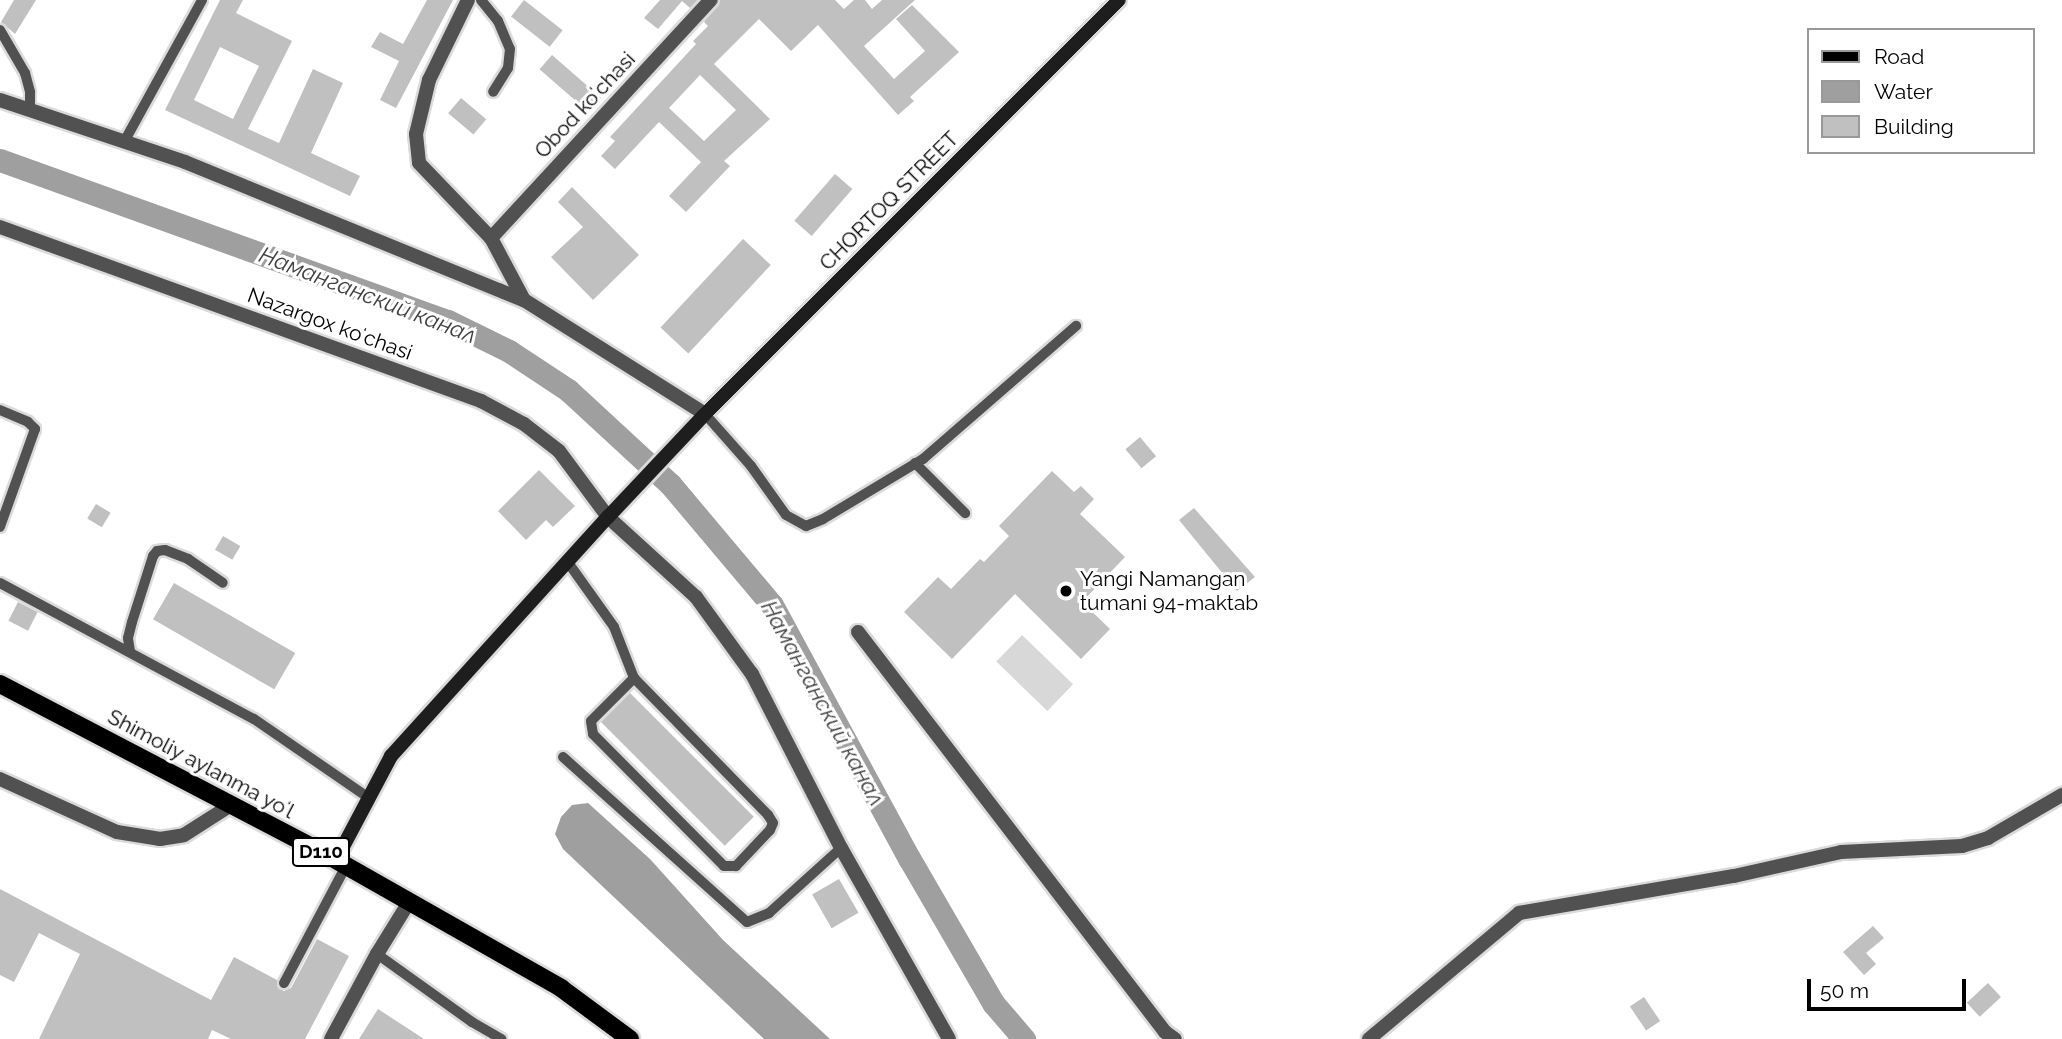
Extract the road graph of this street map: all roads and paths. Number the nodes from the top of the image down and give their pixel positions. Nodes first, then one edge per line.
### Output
1 (202, 0) edge
2 (468, 0) edge
3 (481, 0) edge
4 (711, 0) edge
5 (1119, 0) edge
6 (0, 30) edge
7 (493, 92) dead end
8 (0, 100) edge
9 (30, 110) junction
10 (124, 142) junction
11 (0, 227) edge
12 (491, 238) junction
13 (524, 300) junction
14 (1076, 326) dead end
15 (0, 410) edge
16 (705, 414) junction
17 (915, 463) junction
18 (612, 512) junction
19 (965, 513) dead end
20 (0, 527) edge
21 (568, 561) junction
22 (0, 583) edge
23 (223, 583) dead end
24 (858, 632) dead end
25 (130, 652) junction
26 (635, 678) junction
27 (0, 684) edge
28 (563, 757) dead end
29 (0, 779) edge
30 (2062, 795) edge
31 (369, 798) junction
32 (230, 805) junction
33 (841, 848) junction
34 (341, 863) junction
35 (410, 902) junction
36 (377, 954) junction
37 (284, 983) dead end
38 (331, 1039) edge
39 (502, 1039) edge
40 (630, 1039) edge
41 (949, 1039) edge
42 (1175, 1039) edge
43 (1369, 1039) edge

1 - 10 lane
2 - 12 street
3 - 7 lane
4 - 12 street, Obod koʻchasi
5 - 16 main road, CHORTOQ STREET
6 - 9 lane
8 - 9 street
9 - 10 street
10 - 13 street
11 - 18 street, Nazargox koʻchasi
12 - 13 street
13 - 16 street
14 - 17 lane
15 - 20 lane
16 - 17 lane
16 - 18 main road, CHORTOQ STREET
17 - 19 lane
18 - 21 main road, CHORTOQ STREET
18 - 33 street, Nazargox koʻchasi
21 - 26 lane
21 - 31 main road, CHORTOQ STREET
22 - 25 lane
23 - 25 lane
24 - 42 street
25 - 31 lane
26 - 26 lane
27 - 32 main road, Shimoliy aylanma yoʻl / D110
28 - 33 lane
29 - 32 street
30 - 43 street
31 - 34 main road, CHORTOQ STREET
32 - 34 main road, Shimoliy aylanma yoʻl / D110
33 - 41 street, Nazargox koʻchasi
34 - 35 main road, Shimoliy aylanma yoʻl / D110
34 - 37 lane
35 - 36 street
35 - 40 main road, Shimoliy aylanma yoʻl / D110
36 - 38 street
36 - 39 lane

